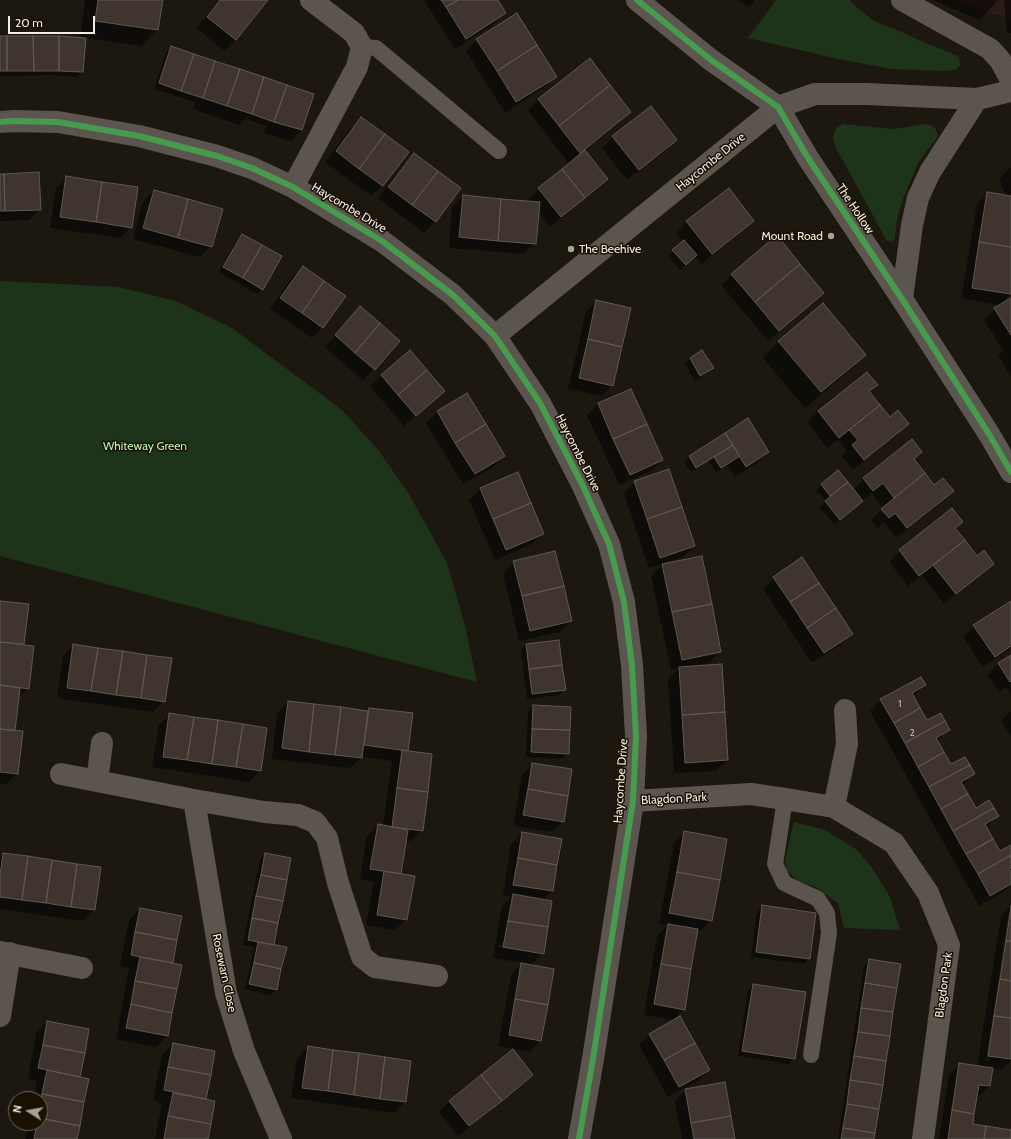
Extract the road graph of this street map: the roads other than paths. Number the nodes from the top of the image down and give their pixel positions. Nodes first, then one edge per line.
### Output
1 (311, 0) edge
2 (636, 0) edge
3 (902, 0) edge
4 (362, 47) junction
5 (1011, 84) edge
6 (1011, 91) edge
7 (977, 98) junction
8 (778, 107) junction
9 (0, 122) edge
10 (499, 151) dead end
11 (293, 187) junction
12 (902, 299) junction
13 (495, 336) junction
14 (1011, 472) edge
15 (845, 710) dead end
16 (102, 743) dead end
17 (61, 774) dead end
18 (97, 781) junction
19 (785, 799) junction
20 (194, 800) junction
21 (633, 801) junction
22 (834, 807) junction
23 (5, 952) edge
24 (82, 968) dead end
25 (437, 976) dead end
26 (0, 1016) edge
27 (811, 1055) dead end
28 (281, 1139) edge
29 (579, 1139) edge
30 (923, 1139) edge

1 - 4 street
2 - 8 street, The Hollow
3 - 5 street
4 - 10 lane
4 - 11 street, Haycombe Drive
6 - 7 street
7 - 8 street
7 - 12 street
8 - 12 street, The Hollow
8 - 13 street, Haycombe Drive
9 - 11 street, Haycombe Drive
11 - 13 street, Haycombe Drive
12 - 14 street, The Hollow
13 - 21 street, Haycombe Drive
15 - 22 street
16 - 18 street
17 - 18 street
18 - 20 street
19 - 21 street, Blagdon Park
19 - 22 street, Blagdon Park
19 - 27 lane
20 - 25 street
20 - 28 street, Rosewarn Close
21 - 29 street, Haycombe Drive
22 - 30 street, Blagdon Park
23 - 24 street
23 - 26 street

